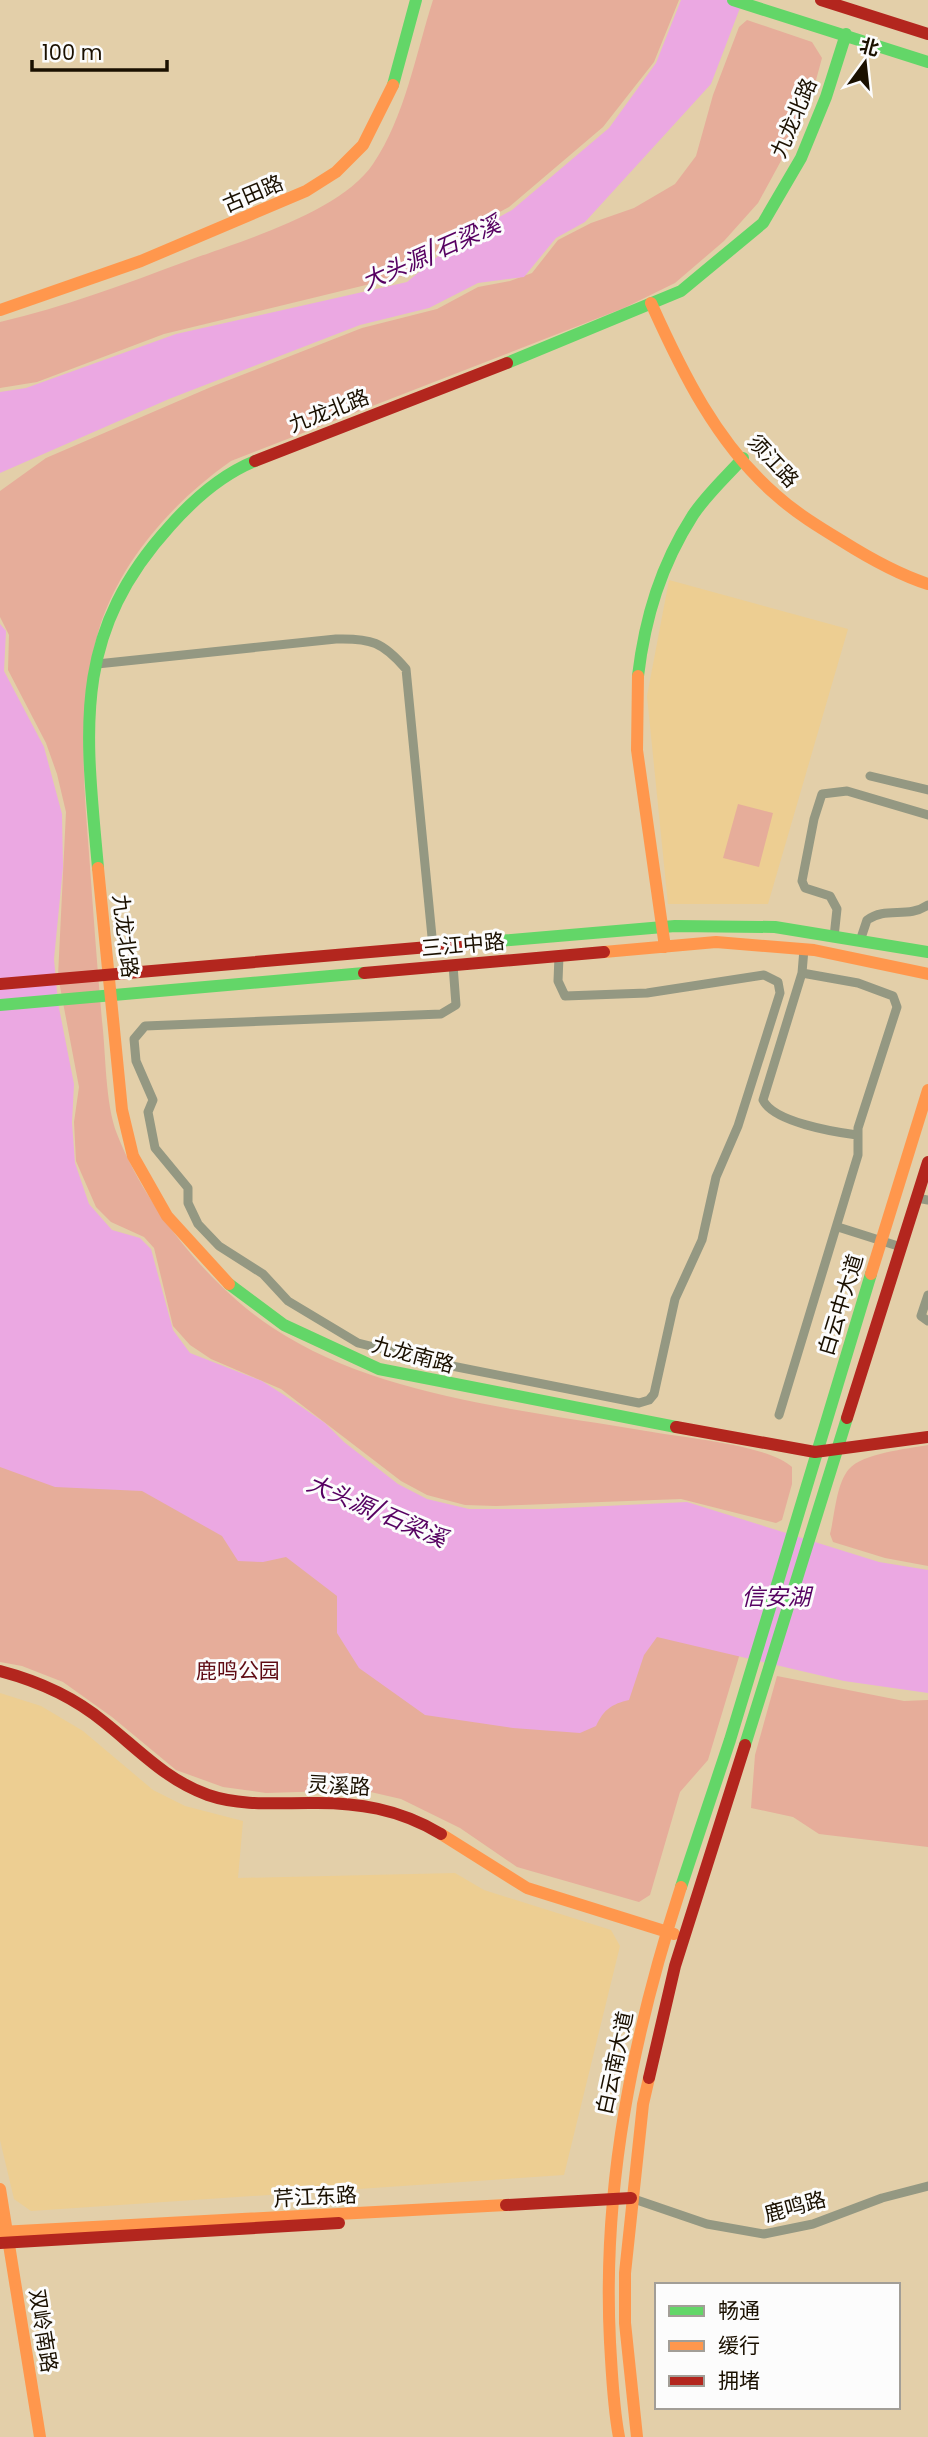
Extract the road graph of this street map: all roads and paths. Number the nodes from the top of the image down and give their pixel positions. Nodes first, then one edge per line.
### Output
1 (416, 0) edge
2 (733, 0) edge
3 (821, 0) edge
4 (851, 4) edge
5 (846, 34) junction
6 (928, 34) edge
7 (928, 62) edge
8 (651, 303) junction
9 (0, 310) edge
10 (743, 458) junction
11 (928, 584) edge
12 (97, 664) junction
13 (870, 776) dead end
14 (928, 790) edge
15 (928, 815) edge
16 (928, 905) edge
17 (662, 927) junction
18 (834, 937) junction
19 (860, 941) junction
20 (433, 947) junction
21 (664, 947) junction
22 (804, 949) junction
23 (928, 952) edge
24 (559, 956) junction
25 (453, 965) junction
26 (802, 973) junction
27 (928, 974) edge
28 (110, 975) junction
29 (0, 984) edge
30 (113, 994) junction
31 (0, 1004) edge
32 (928, 1090) edge
33 (857, 1135) junction
34 (928, 1161) edge
35 (922, 1199) edge
36 (838, 1227) junction
37 (881, 1241) junction
38 (901, 1247) junction
39 (928, 1295) edge
40 (928, 1321) edge
41 (546, 1382) junction
42 (542, 1401) junction
43 (779, 1415) dead end
44 (928, 1437) edge
45 (837, 1450) junction
46 (815, 1452) junction
47 (0, 1671) edge
48 (738, 1711) joint
49 (755, 1716) joint
50 (668, 1932) junction
51 (684, 1937) junction
52 (928, 2186) edge
53 (0, 2189) edge
54 (631, 2202) junction
55 (610, 2203) junction
56 (5, 2237) edge
57 (40, 2437) edge
58 (619, 2437) edge
59 (637, 2437) edge

1 - 9 street, 古田路
2 - 5 street
3 - 4 street
4 - 6 street
5 - 7 street
5 - 8 street, 九龙北路
8 - 10 street, 须江路
8 - 12 street, 九龙北路
10 - 11 street, 须江路
10 - 17 street
12 - 20 street
12 - 28 street, 九龙北路
13 - 14 street
15 - 18 street
16 - 19 street
17 - 18 street, 三江中路
17 - 20 street, 三江中路
17 - 21 street
18 - 19 street, 三江中路
19 - 23 street, 三江中路
20 - 28 street, 三江中路
21 - 22 street, 三江中路
21 - 24 street, 三江中路
22 - 26 street
22 - 27 street, 三江中路
24 - 25 street, 三江中路
24 - 41 street
25 - 30 street, 三江中路
25 - 41 street
26 - 33 street
26 - 33 street
28 - 29 street, 三江中路
28 - 30 street, 九龙北路
30 - 31 street, 三江中路
30 - 42 street, 九龙南路
32 - 37 street, 白云中大道
33 - 36 street
34 - 35 street, 白云中大道
35 - 38 street, 白云中大道
36 - 37 street
36 - 43 street
37 - 38 street
37 - 46 street, 白云中大道
38 - 45 street, 白云中大道
39 - 40 street
41 - 42 street
42 - 46 street, 九龙南路
44 - 45 street, 九龙南路
45 - 46 street, 九龙南路
45 - 49 street, 白云中大道
46 - 48 street, 白云中大道
47 - 50 street, 灵溪路
48 - 50 street, 白云南大道
49 - 51 street, 白云南大道
50 - 51 street, 灵溪路
50 - 55 street, 白云南大道
51 - 54 street, 白云南大道
52 - 54 street, 鹿鸣路
53 - 56 street, 双岭南路
54 - 55 street, 芹江东路
54 - 59 street, 白云南大道
55 - 56 street, 芹江东路
55 - 58 street, 白云南大道
56 - 57 street, 双岭南路

